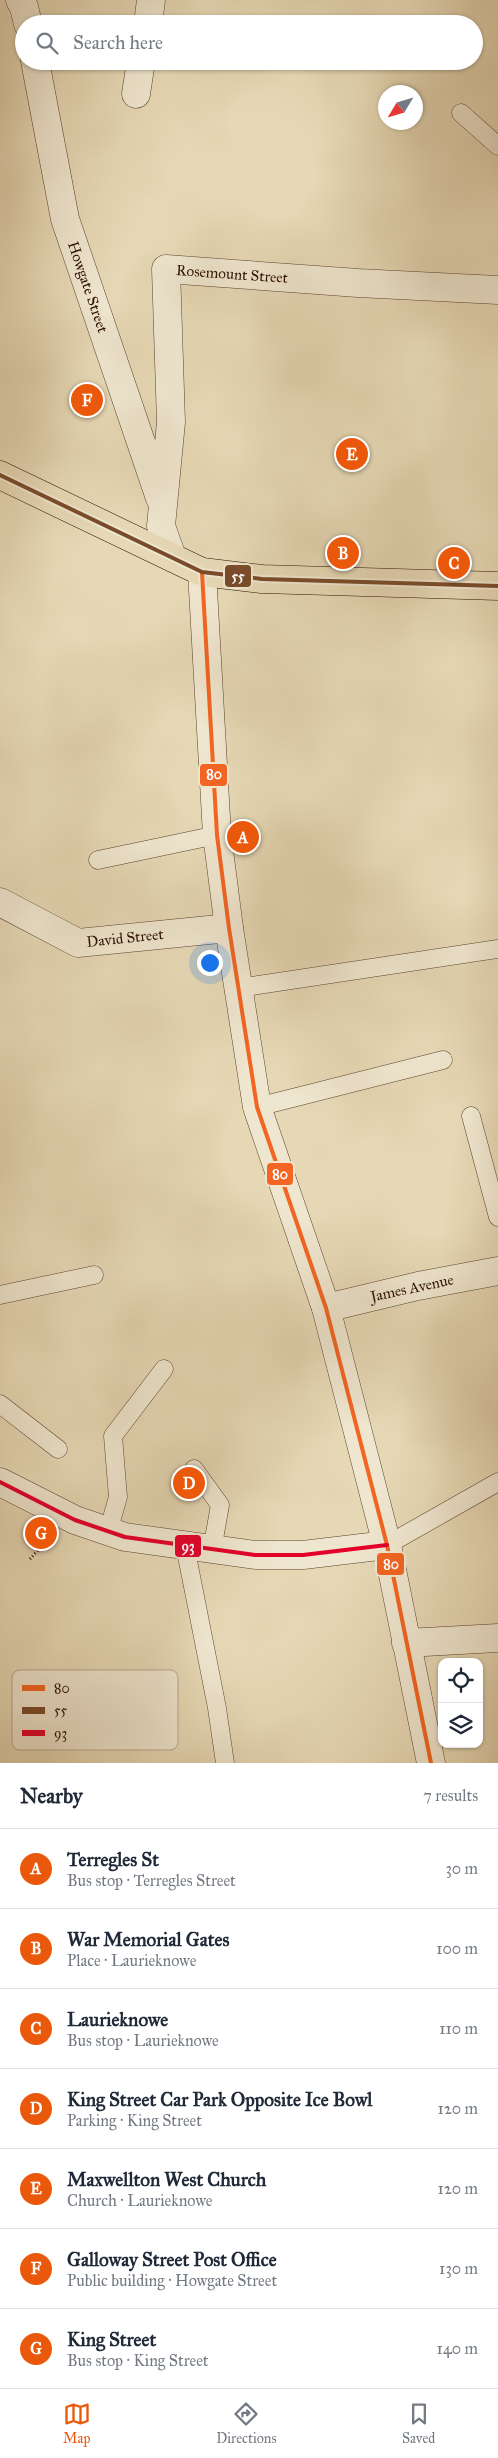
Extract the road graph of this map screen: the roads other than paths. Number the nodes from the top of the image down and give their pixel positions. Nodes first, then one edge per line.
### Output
1 (20, 0) edge
2 (151, 0) edge
3 (26, 15) edge
4 (149, 15) edge
5 (37, 70) edge
6 (140, 70) edge
7 (136, 94) dead end
8 (461, 113) dead end
9 (498, 146) edge
10 (498, 290) edge
11 (0, 475) edge
12 (162, 507) junction
13 (172, 557) junction
14 (202, 572) junction
15 (498, 586) edge
16 (217, 835) junction
17 (98, 860) dead end
18 (0, 902) edge
19 (229, 928) junction
20 (498, 950) edge
21 (238, 988) junction
22 (443, 1060) dead end
23 (257, 1107) junction
24 (471, 1116) dead end
25 (498, 1217) edge
26 (498, 1270) edge
27 (94, 1275) dead end
28 (0, 1295) edge
29 (326, 1308) junction
30 (164, 1369) dead end
31 (0, 1404) edge
32 (58, 1449) dead end
33 (194, 1469) dead end
34 (0, 1482) edge
35 (498, 1482) edge
36 (108, 1532) junction
37 (387, 1545) junction
38 (185, 1546) junction
39 (212, 1550) junction
40 (498, 1638) edge
41 (406, 1643) junction
42 (225, 1763) edge
43 (430, 1763) edge

1 - 3 street
2 - 4 street
5 - 12 street, Howgate Street
6 - 7 street
8 - 9 lane
10 - 12 street, Rosemount Street
11 - 13 main road
12 - 13 street, Rosemount Street
13 - 14 main road
14 - 15 main road
14 - 16 street
16 - 17 lane
16 - 19 street
18 - 19 street, David Street
19 - 21 street
20 - 21 lane
21 - 23 street
22 - 23 lane
23 - 29 street
24 - 25 lane
26 - 29 street, James Avenue
27 - 28 lane
29 - 37 street
30 - 36 lane
31 - 32 lane
33 - 39 lane
34 - 36 street
35 - 37 lane
36 - 38 street
37 - 39 street
37 - 41 street
38 - 39 street
38 - 42 lane
40 - 41 street
41 - 43 street

